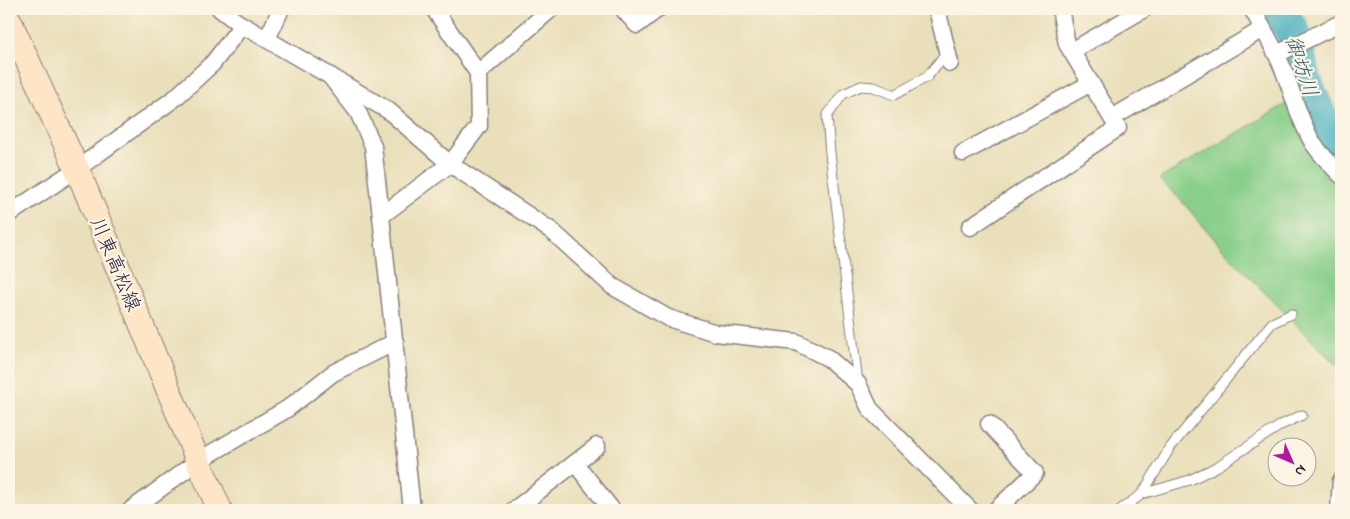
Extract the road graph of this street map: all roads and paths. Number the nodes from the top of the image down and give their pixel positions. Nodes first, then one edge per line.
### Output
1 (220, 9) edge
2 (281, 9) edge
3 (434, 9) edge
4 (551, 9) edge
5 (623, 9) edge
6 (658, 9) edge
7 (937, 9) edge
8 (1060, 9) edge
9 (1144, 9) edge
10 (1252, 9) edge
11 (1336, 9) edge
12 (1341, 15) edge
13 (9, 20) edge
14 (1341, 23) edge
15 (242, 25) junction
16 (1263, 29) junction
17 (267, 40) junction
18 (1072, 52) junction
19 (1277, 54) junction
20 (949, 58) joint
21 (478, 73) junction
22 (330, 76) junction
23 (1091, 83) junction
24 (1112, 118) junction
25 (963, 153) dead end
26 (450, 164) junction
27 (77, 169) junction
28 (1341, 175) edge
29 (9, 214) edge
30 (382, 216) junction
31 (970, 227) dead end
32 (1291, 314) dead end
33 (395, 342) junction
34 (858, 384) junction
35 (1302, 415) dead end
36 (989, 424) dead end
37 (597, 446) dead end
38 (198, 460) junction
39 (575, 463) junction
40 (1341, 480) edge
41 (1142, 494) junction
42 (131, 510) edge
43 (220, 510) edge
44 (412, 510) edge
45 (514, 510) edge
46 (612, 510) edge
47 (970, 510) edge
48 (996, 510) edge
49 (1120, 510) edge
50 (1340, 510) edge

1 - 15 street
2 - 17 street
3 - 21 street
4 - 21 street
5 - 6 street
7 - 20 street
8 - 18 street
9 - 18 street
10 - 16 street
11 - 12 street
13 - 27 main road, 川東高松線
14 - 19 street
15 - 17 street
15 - 27 street
16 - 19 street
16 - 24 street
17 - 22 street
18 - 23 street
19 - 28 street
20 - 34 lane
21 - 26 street
22 - 26 street
22 - 30 street
23 - 24 street
23 - 25 street
24 - 31 street
26 - 30 street
26 - 34 street
27 - 29 street
27 - 38 main road, 川東高松線
30 - 33 street
32 - 41 lane
33 - 38 street
33 - 44 street
34 - 47 street
35 - 41 lane
36 - 48 street
37 - 39 street
38 - 42 street
38 - 43 main road, 川東高松線
39 - 45 street
39 - 46 street
40 - 50 street
41 - 49 lane

